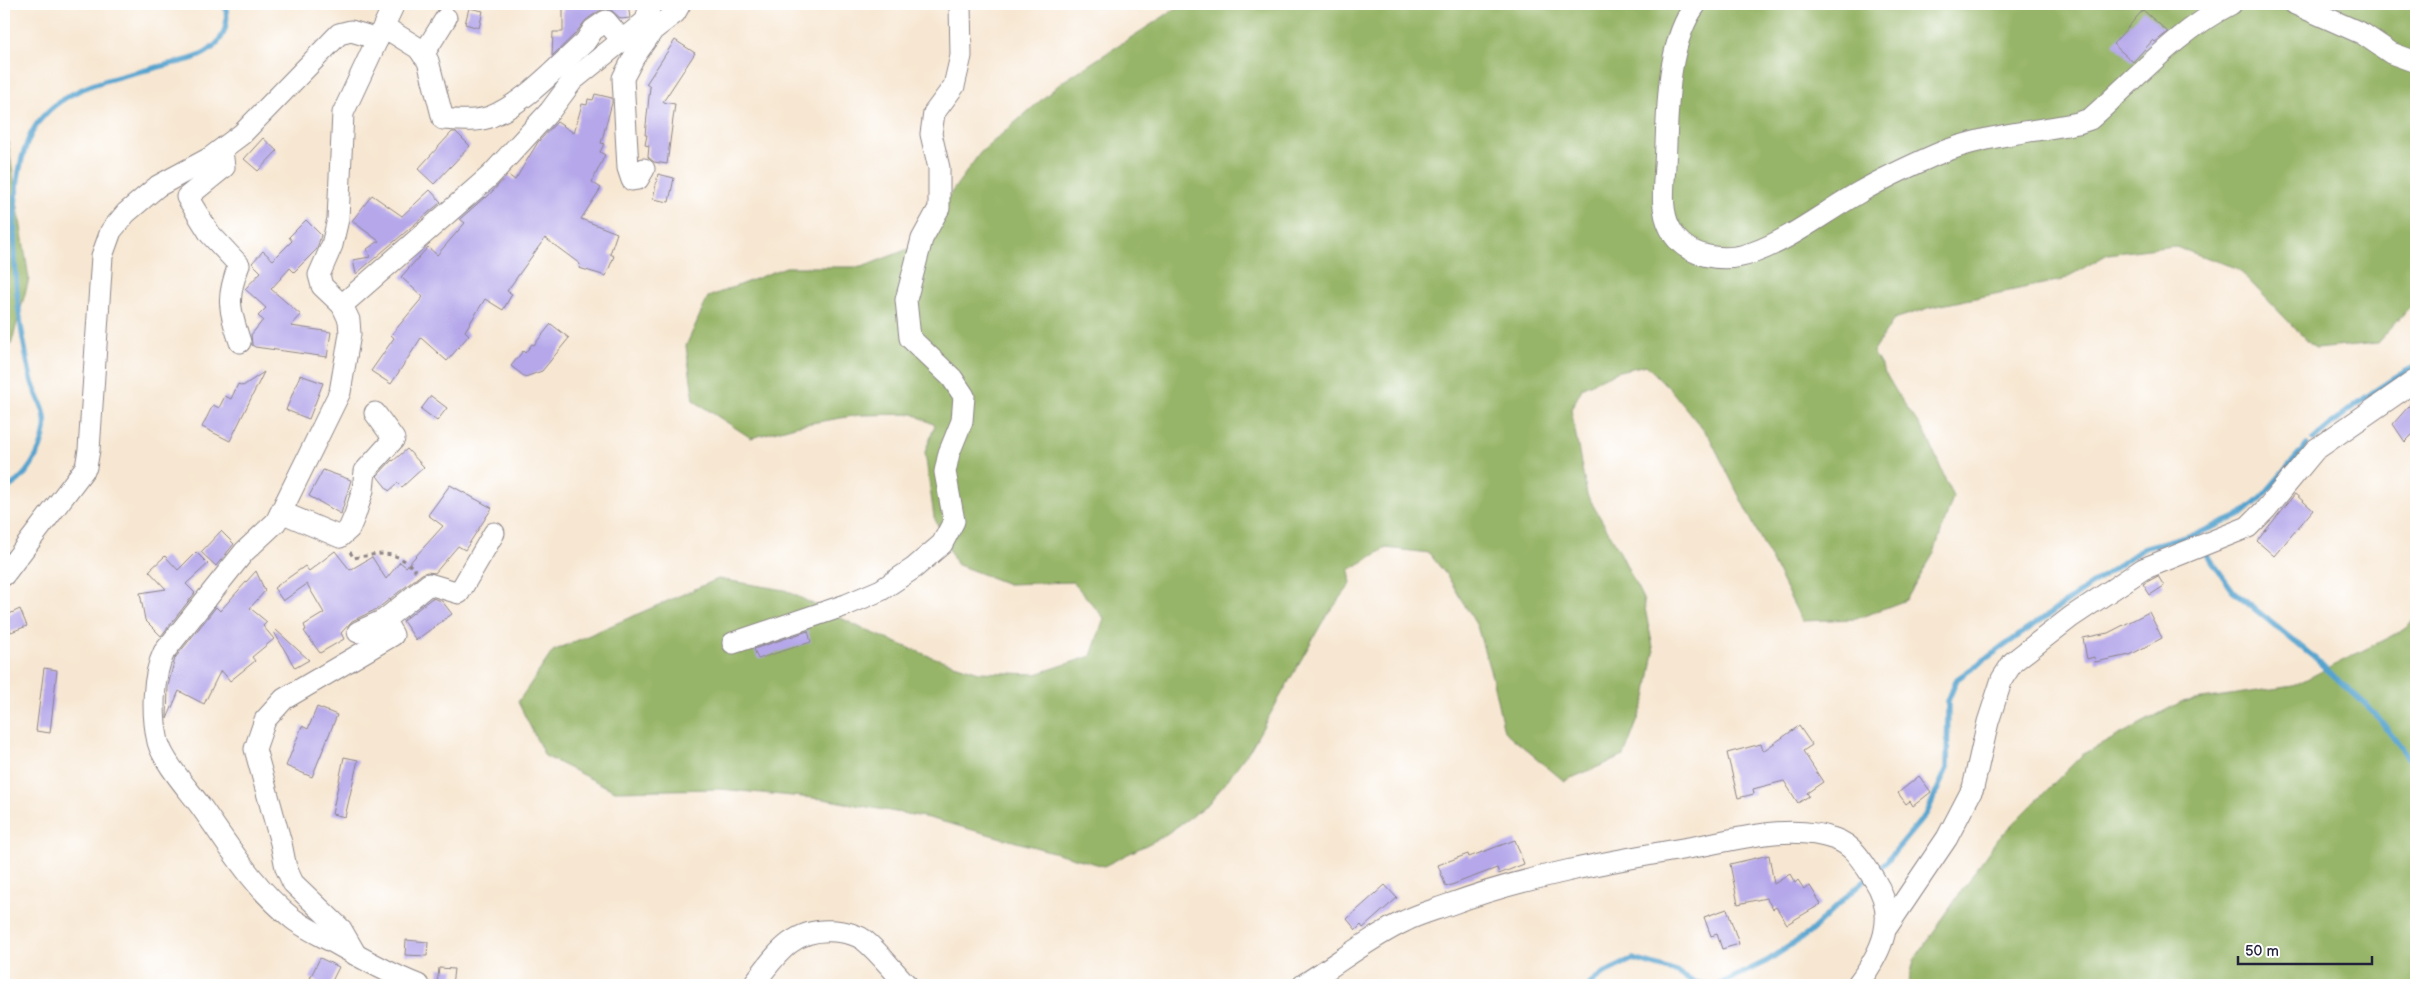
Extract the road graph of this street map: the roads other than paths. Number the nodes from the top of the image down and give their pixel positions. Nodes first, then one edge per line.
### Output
1 (394, 4) edge
2 (680, 4) edge
3 (960, 4) edge
4 (1696, 4) edge
5 (2230, 4) edge
6 (2295, 4) edge
7 (446, 18) dead end
8 (650, 18) edge
9 (381, 33) junction
10 (622, 40) junction
11 (423, 55) junction
12 (2416, 62) edge
13 (222, 150) junction
14 (644, 169) dead end
15 (342, 305) junction
16 (240, 342) dead end
17 (2416, 380) edge
18 (375, 413) dead end
19 (281, 512) junction
20 (494, 533) dead end
21 (4, 575) edge
22 (384, 620) junction
23 (358, 632) dead end
24 (733, 643) dead end
25 (1887, 928) junction
26 (356, 955) junction
27 (770, 964) junction
28 (418, 985) edge
29 (753, 985) edge
30 (770, 985) edge
31 (907, 985) edge
32 (1303, 985) edge
33 (1857, 985) edge

1 - 9 street
2 - 8 street
3 - 24 street
4 - 5 street
6 - 12 street
7 - 11 street
8 - 10 street
8 - 14 street
9 - 11 street
9 - 13 street
9 - 15 street
10 - 11 street
10 - 15 street
13 - 16 street
13 - 21 street
15 - 19 street
17 - 25 street
18 - 19 street
19 - 26 street
20 - 22 street
22 - 23 street
22 - 26 street
25 - 32 street
25 - 33 street
26 - 28 street
27 - 29 street
27 - 30 street
27 - 31 street

